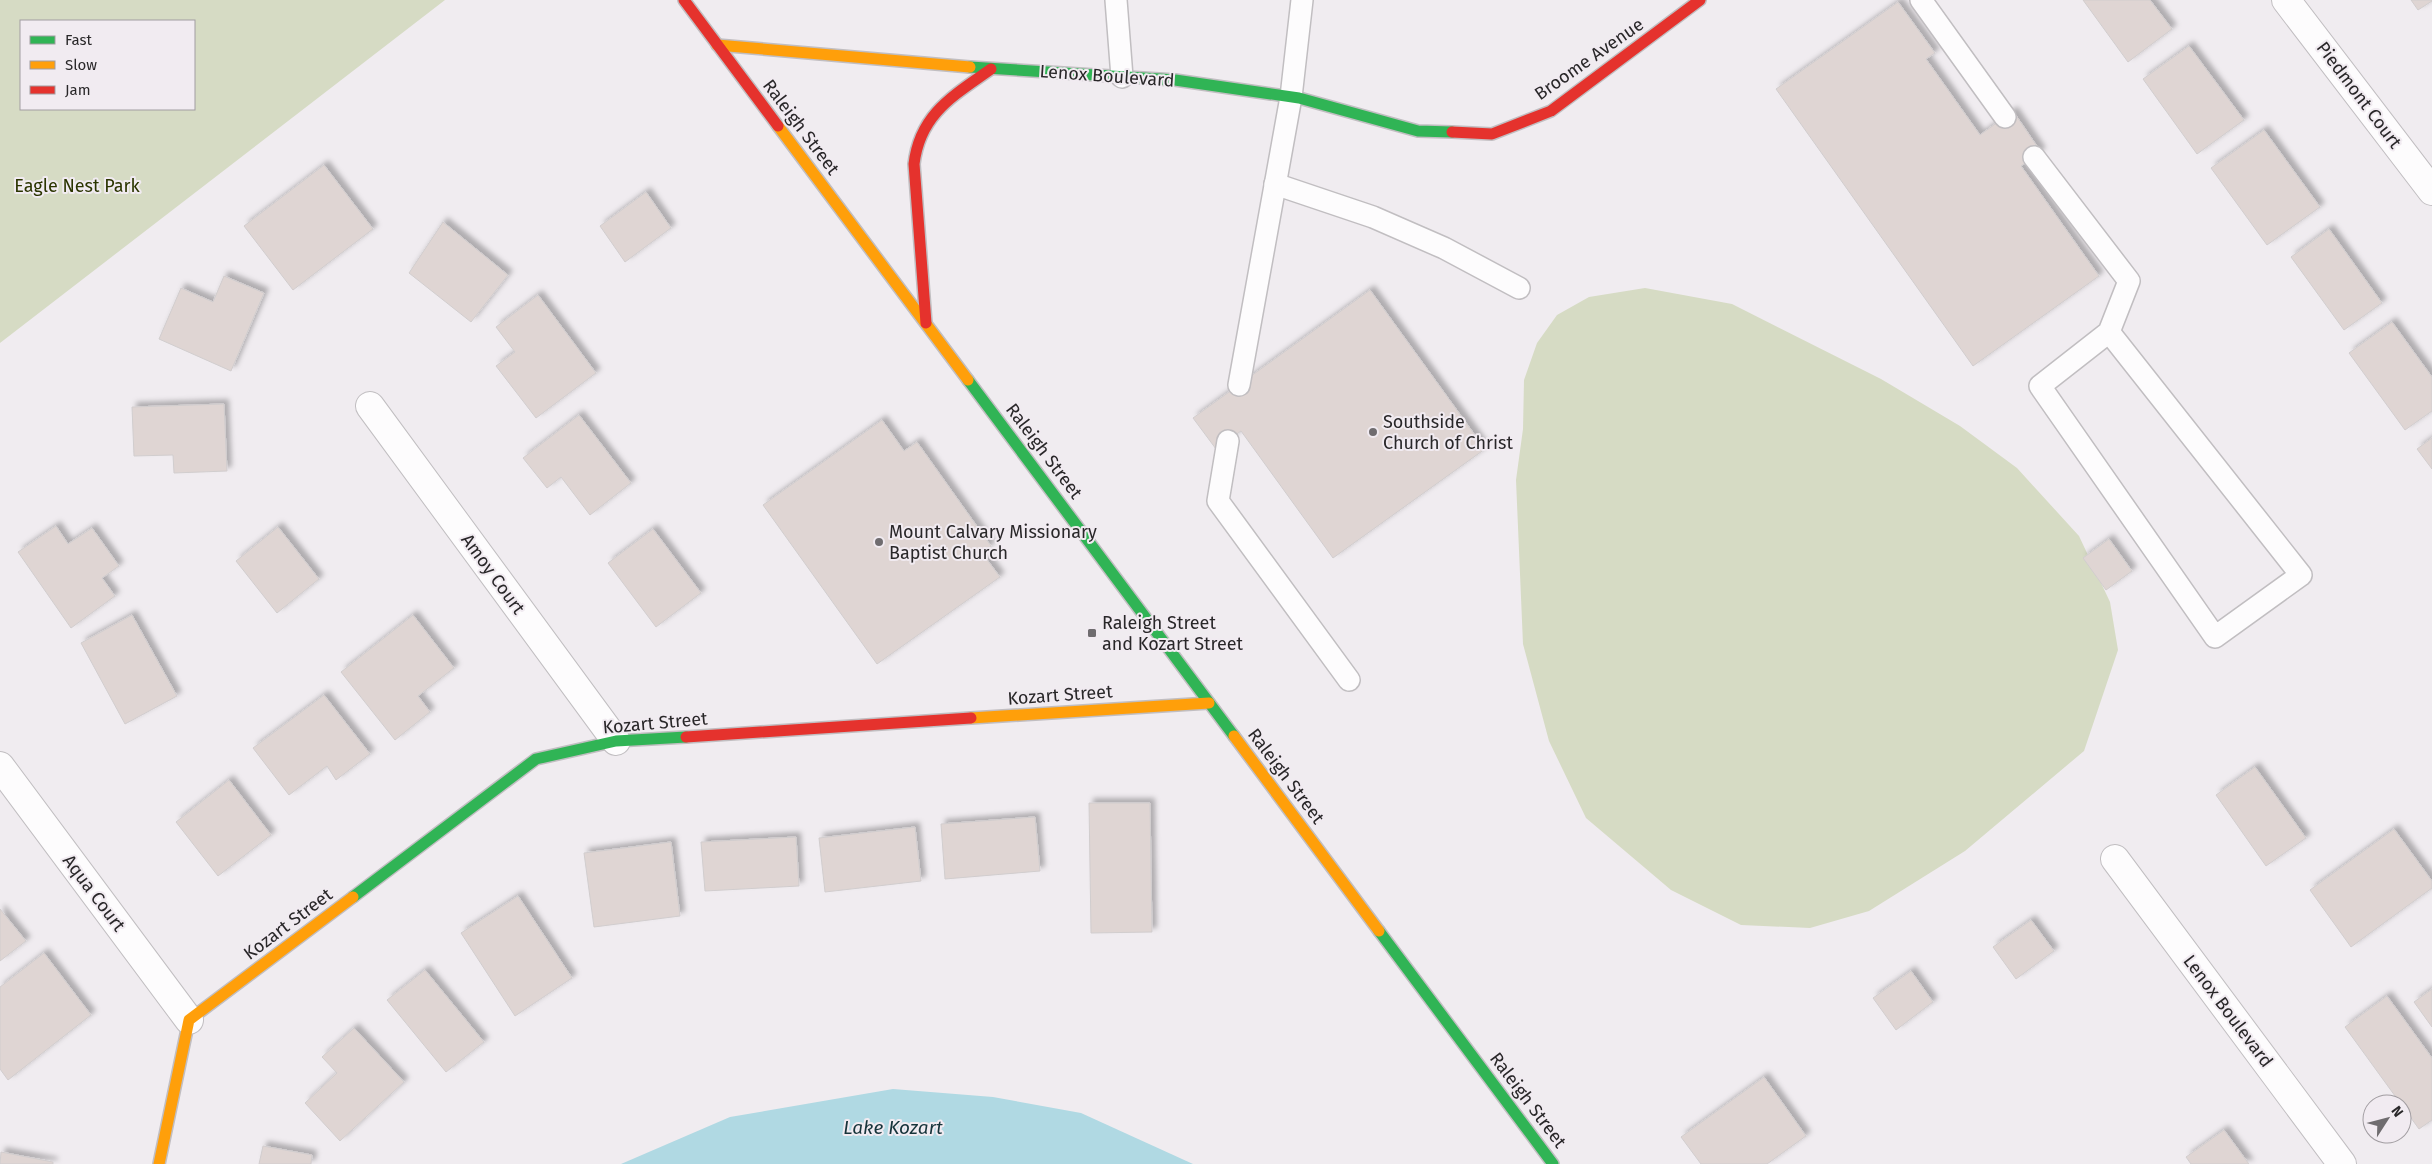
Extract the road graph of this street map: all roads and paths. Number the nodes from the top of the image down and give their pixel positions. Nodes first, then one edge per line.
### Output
1 (684, 0) edge
2 (1116, 0) edge
3 (1302, 0) edge
4 (1700, 0) edge
5 (1921, 0) edge
6 (2286, 0) edge
7 (717, 45) junction
8 (991, 69) junction
9 (1122, 77) junction
10 (1291, 97) junction
11 (2005, 117) dead end
12 (1492, 134) joint
13 (2034, 157) dead end
14 (1275, 184) junction
15 (2432, 190) edge
16 (1519, 288) dead end
17 (926, 323) junction
18 (2109, 332) junction
19 (1239, 385) dead end
20 (370, 406) dead end
21 (1228, 441) dead end
22 (1349, 680) dead end
23 (1209, 703) junction
24 (616, 741) junction
25 (0, 766) edge
26 (2115, 859) dead end
27 (189, 1020) junction
28 (159, 1164) edge
29 (1554, 1164) edge
30 (2342, 1164) edge

1 - 7 street, Raleigh Street
2 - 9 lane
3 - 10 lane
4 - 12 street, Broome Avenue
5 - 11 lane
6 - 15 street, Piedmont Court
7 - 8 street, Lenox Boulevard
7 - 17 street, Raleigh Street
8 - 9 street, Lenox Boulevard
8 - 17 street
9 - 10 street, Lenox Boulevard
10 - 12 street, Lenox Boulevard
10 - 14 lane
13 - 18 lane
14 - 16 lane
14 - 19 lane
17 - 23 street, Raleigh Street
18 - 18 lane
20 - 24 street, Amoy Court
21 - 22 lane
23 - 24 street, Kozart Street
23 - 29 street, Raleigh Street
24 - 27 street, Kozart Street
25 - 27 street, Aqua Court
26 - 30 street, Lenox Boulevard
27 - 28 street

